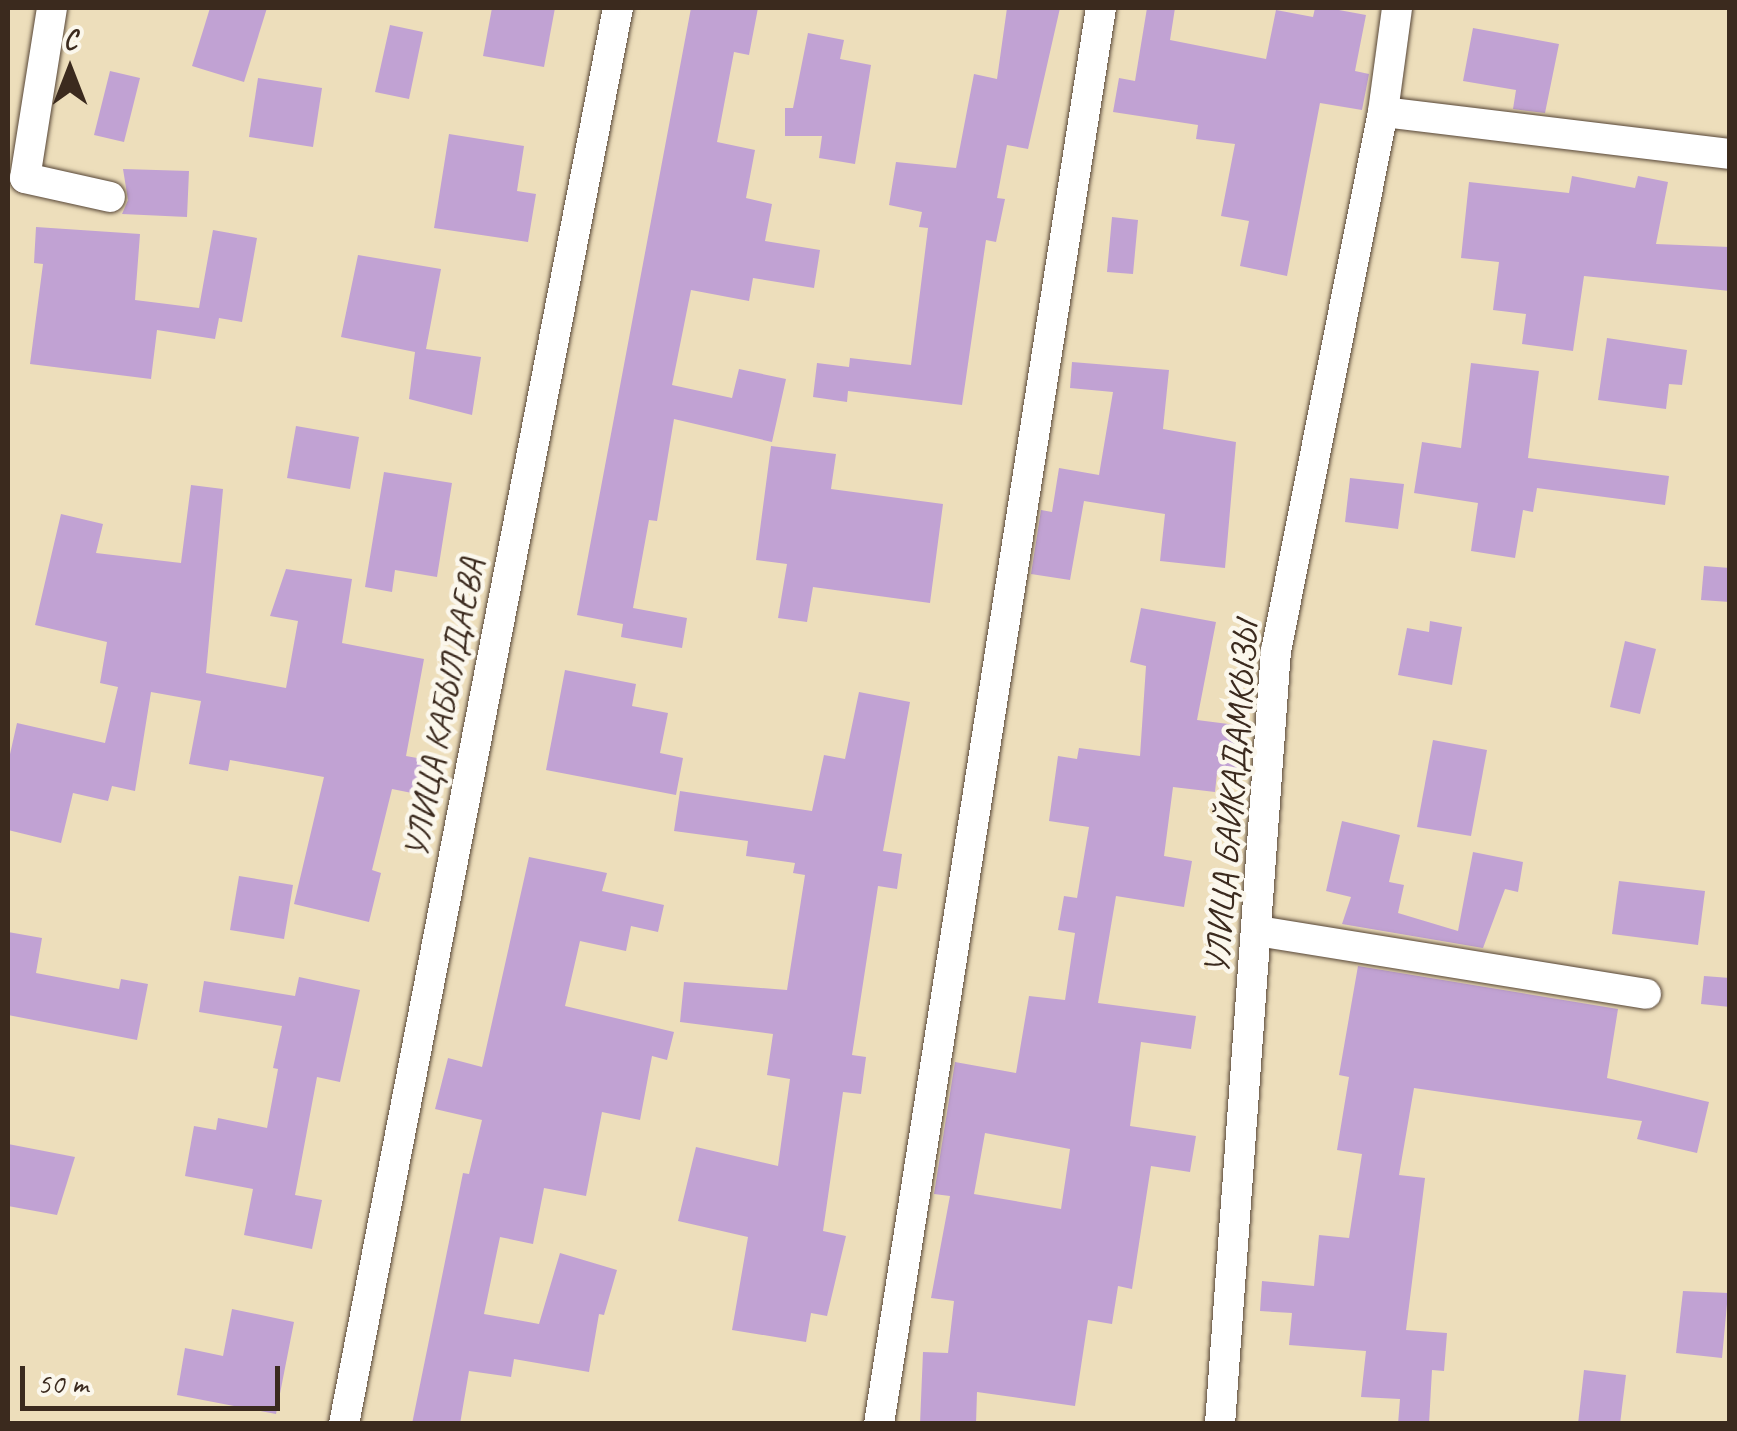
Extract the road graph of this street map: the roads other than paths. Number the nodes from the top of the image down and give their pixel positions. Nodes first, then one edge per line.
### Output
1 (52, 8) edge
2 (618, 8) edge
3 (1101, 8) edge
4 (1397, 8) edge
5 (1383, 112) junction
6 (1730, 154) edge
7 (110, 196) dead end
8 (1258, 931) junction
9 (1646, 994) dead end
10 (344, 1424) edge
11 (879, 1424) edge
12 (1220, 1424) edge

1 - 7 street
2 - 10 street, УЛИЦА КАБЫЛДАЕВА
3 - 11 street
4 - 5 street, УЛИЦА БАЙКАДАМКЫЗЫ
5 - 6 street
5 - 8 street, УЛИЦА БАЙКАДАМКЫЗЫ
8 - 9 street
8 - 12 street, УЛИЦА БАЙКАДАМКЫЗЫ

